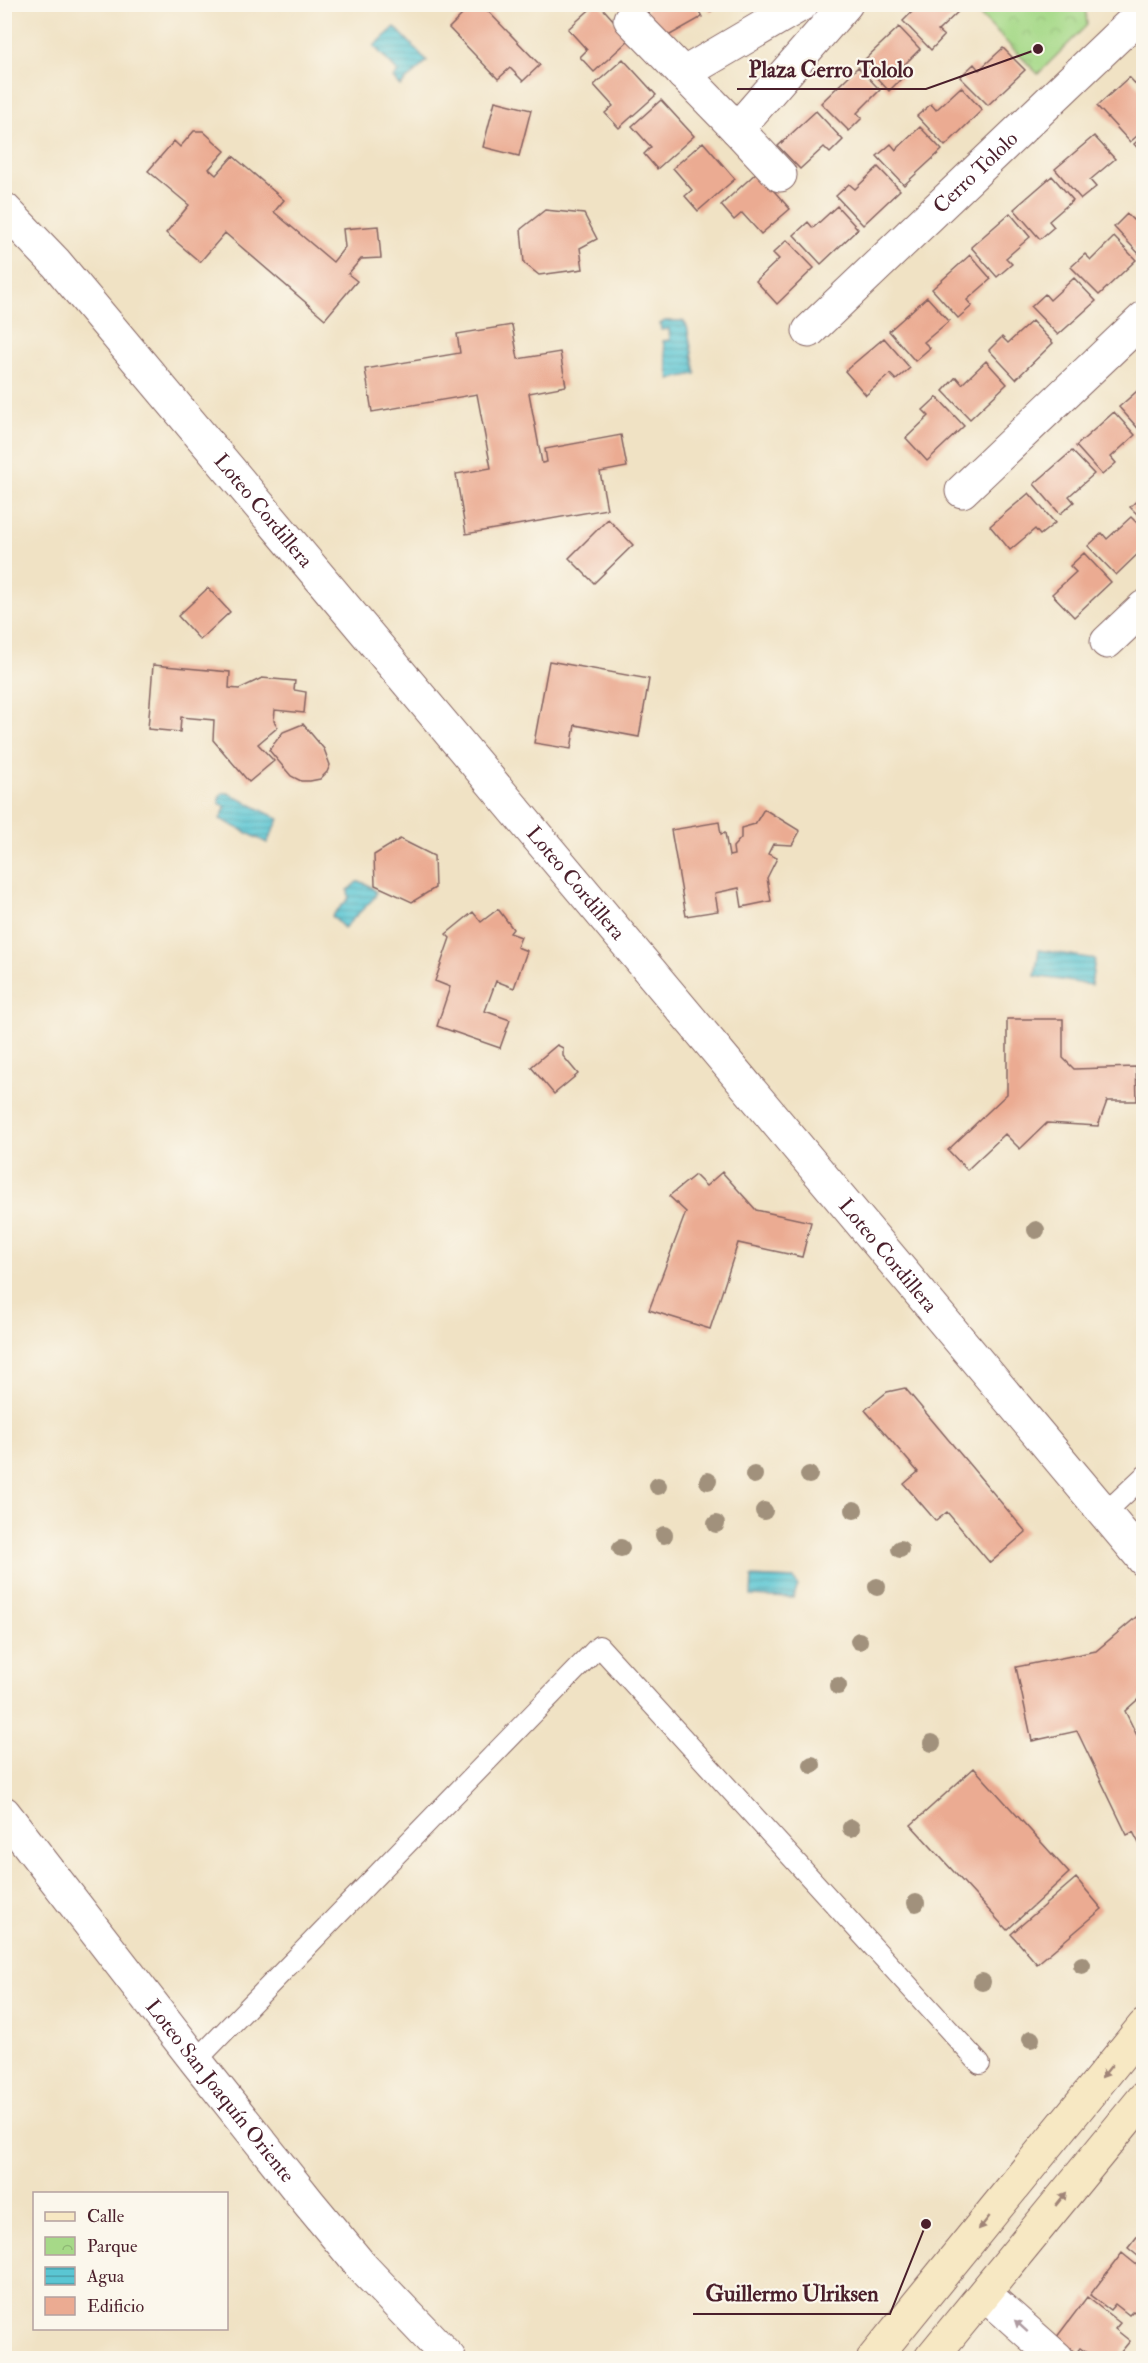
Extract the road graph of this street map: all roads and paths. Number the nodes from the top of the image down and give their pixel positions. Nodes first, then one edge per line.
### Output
1 (802, 4) edge
2 (846, 4) edge
3 (1140, 11) edge
4 (630, 19) dead end
5 (683, 74) junction
6 (737, 129) junction
7 (780, 175) dead end
8 (4, 209) edge
9 (1143, 318) edge
10 (809, 331) dead end
11 (962, 491) dead end
12 (1143, 607) edge
13 (1107, 642) dead end
14 (1143, 1476) edge
15 (1105, 1513) junction
16 (1143, 1560) edge
17 (4, 1812) edge
18 (1143, 2026) edge
19 (195, 2061) junction
20 (980, 2064) dead end
21 (1143, 2097) edge
22 (984, 2294) junction
23 (449, 2358) edge
24 (874, 2358) edge
25 (931, 2358) edge
26 (1057, 2358) edge

1 - 5 street
2 - 6 street
3 - 10 street, Cerro Tololo
4 - 5 street
5 - 6 street
6 - 7 street
8 - 15 street, Loteo Cordillera
9 - 11 street
12 - 13 street
14 - 15 lane
15 - 16 street, Loteo Cordillera
17 - 19 street, Loteo San Joaquín Oriente
18 -> 24 main road
19 - 20 lane
19 - 23 street, Loteo San Joaquín Oriente
22 -> 21 main road
22 - 25 main road
26 -> 22 street

